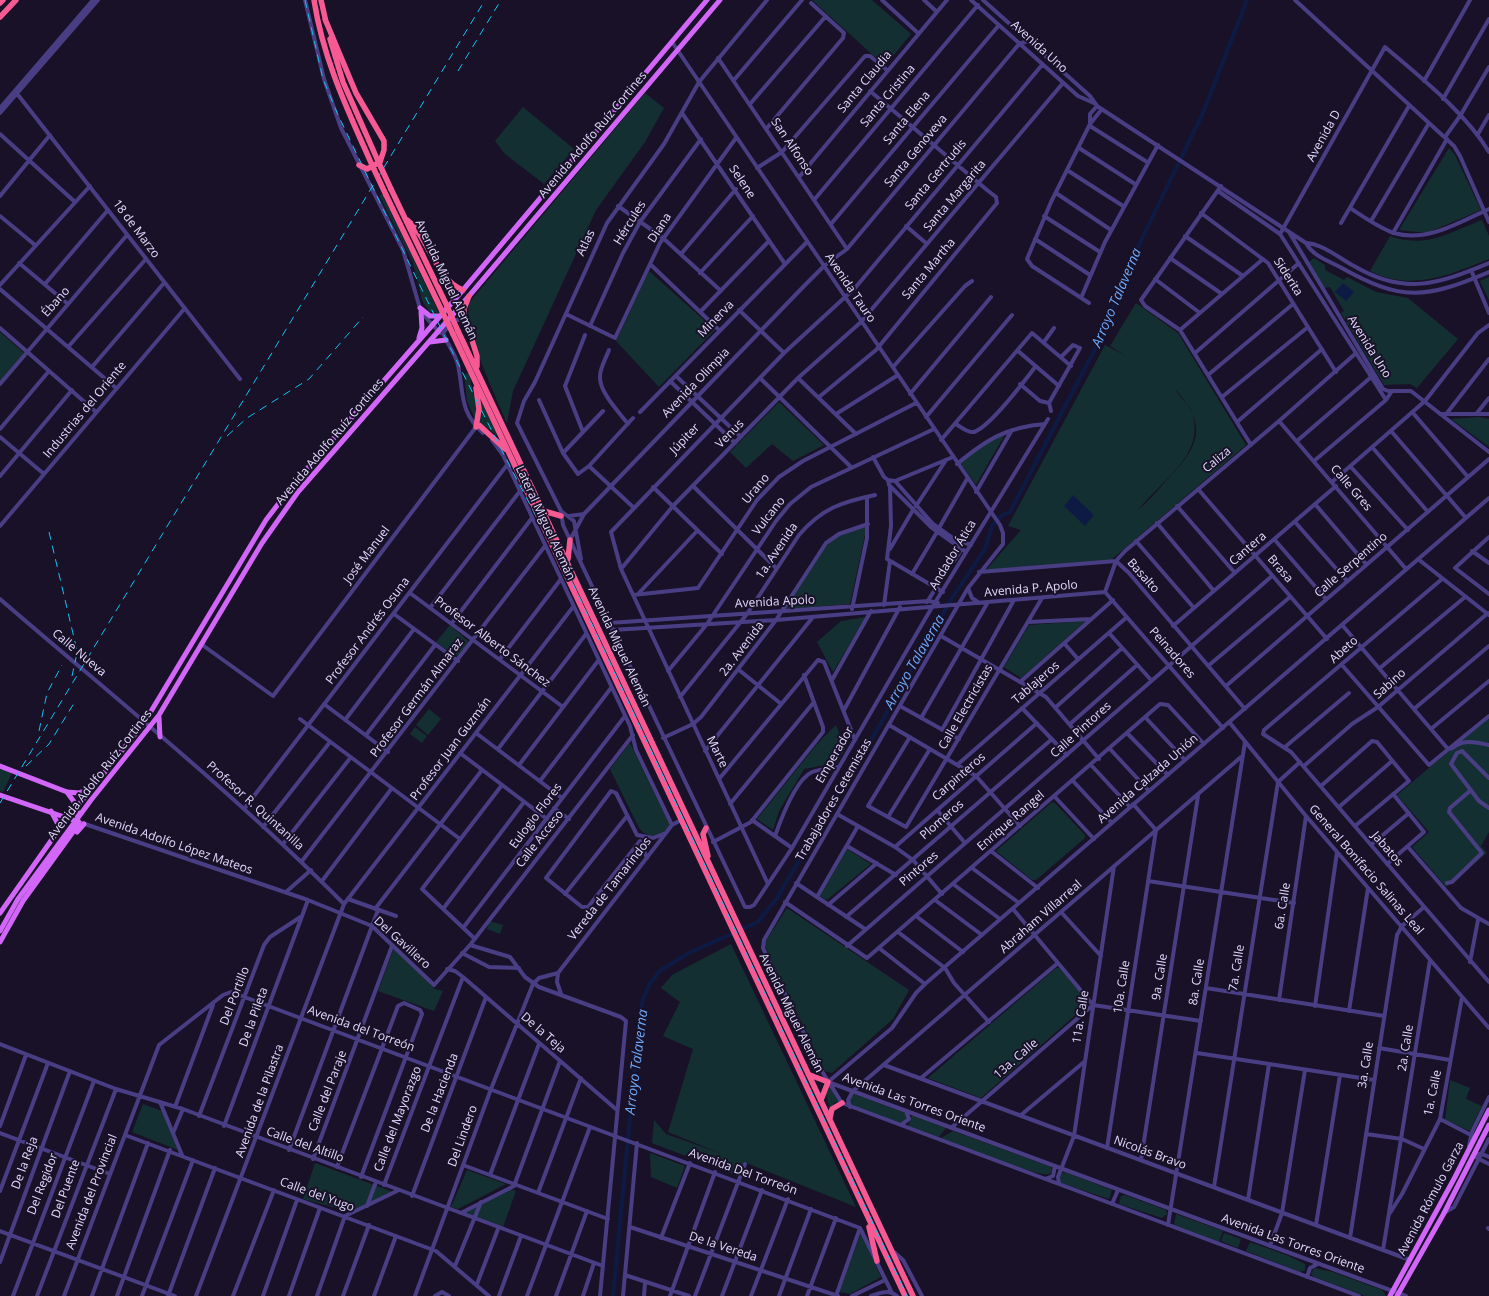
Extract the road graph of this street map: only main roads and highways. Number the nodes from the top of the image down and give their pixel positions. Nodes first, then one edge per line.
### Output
1 (3, 0) edge
2 (16, 0) edge
3 (314, 0) edge
4 (321, 0) edge
5 (707, 0) edge
6 (720, 0) edge
7 (0, 3) edge
8 (0, 17) edge
9 (325, 19) junction
10 (375, 163) junction
11 (359, 165) road end
12 (388, 192) junction
13 (405, 219) junction
14 (463, 290) junction
15 (469, 296) junction
16 (441, 313) junction
17 (455, 332) junction
18 (418, 340) junction
19 (446, 340) road end
20 (428, 343) junction
21 (477, 368) junction
22 (474, 378) junction
23 (511, 456) junction
24 (544, 510) junction
25 (561, 514) road end
26 (570, 540) road end
27 (568, 561) junction
28 (159, 715) junction
29 (160, 736) road end
30 (0, 766) edge
31 (91, 788) junction
32 (67, 792) junction
33 (0, 795) edge
34 (77, 806) junction
35 (50, 811) junction
36 (68, 818) junction
37 (79, 821) junction
38 (60, 828) junction
39 (706, 828) road end
40 (708, 861) junction
41 (0, 913) edge
42 (730, 915) junction
43 (0, 931) edge
44 (741, 939) junction
45 (0, 942) edge
46 (810, 1075) junction
47 (821, 1100) junction
48 (842, 1103) road end
49 (1489, 1110) edge
50 (830, 1120) junction
51 (1489, 1125) edge
52 (1486, 1133) edge
53 (1471, 1153) junction
54 (867, 1217) junction
55 (877, 1261) road end
56 (1391, 1294) edge
57 (1398, 1295) edge
58 (905, 1296) edge
59 (913, 1296) edge

1 - 7 highway
2 - 8 highway
3 - 10 highway, Avenida Miguel Alemán
4 - 9 highway, Avenida Miguel Alemán
5 - 14 main road, Avenida Adolfo Ruíz Cortines
6 - 15 main road, Avenida Adolfo Ruíz Cortines
9 - 10 highway, Avenida Miguel Alemán
9 - 11 highway
10 - 12 highway, Avenida Miguel Alemán, bridge
12 - 13 highway, Avenida Miguel Alemán
12 - 16 highway, Avenida Miguel Alemán
13 - 14 highway
13 - 17 highway, Avenida Miguel Alemán, bridge
14 - 16 main road, Avenida Adolfo Ruíz Cortines
15 - 20 main road, Avenida Adolfo Ruíz Cortines
15 - 21 highway
16 - 17 highway, Avenida Miguel Alemán, bridge
16 - 18 main road, Avenida Adolfo Ruíz Cortines
16 - 18 main road
17 - 21 highway, Avenida Miguel Alemán
17 - 22 highway, Avenida Miguel Alemán
18 - 31 main road, Avenida Adolfo Ruíz Cortines
19 - 20 main road
20 - 28 main road, Avenida Adolfo Ruíz Cortines
21 - 24 highway, Avenida Miguel Alemán
22 - 23 highway, Avenida Miguel Alemán
22 - 23 highway
23 - 42 highway, Avenida Miguel Alemán
24 - 25 highway
24 - 27 highway, Avenida Miguel Alemán
26 - 27 highway
27 - 40 highway, Avenida Miguel Alemán
28 - 29 main road
28 - 37 main road, Avenida Adolfo Ruíz Cortines
30 - 32 main road
31 - 32 main road
31 - 34 main road, Avenida Adolfo Ruíz Cortines
32 - 34 main road
33 - 35 main road, Avenida Adolfo López Mateos
34 - 36 main road, Avenida Adolfo Ruíz Cortines
34 - 37 main road
35 - 36 main road, Avenida Adolfo López Mateos
35 - 38 main road
36 - 37 main road, Avenida Adolfo López Mateos
36 - 38 main road, Avenida Adolfo Ruíz Cortines
37 - 43 main road, Avenida Adolfo Ruíz Cortines
37 - 45 main road, Avenida Adolfo Ruíz Cortines
38 - 41 main road, Avenida Adolfo Ruíz Cortines
39 - 40 highway
40 - 42 highway, Avenida Miguel Alemán
42 - 44 highway, Avenida Miguel Alemán
44 - 46 highway, Avenida Miguel Alemán
44 - 54 highway, Avenida Miguel Alemán
46 - 47 highway, Avenida Miguel Alemán
46 - 47 highway
47 - 50 highway, Avenida Miguel Alemán
48 - 50 highway
49 - 53 main road, Avenida Rómulo Garza
50 - 59 highway, Avenida Miguel Alemán
51 - 52 main road, Avenida Rómulo Garza
52 - 53 main road, Avenida Rómulo Garza
53 - 56 main road, Avenida Rómulo Garza
53 - 57 main road, Avenida Rómulo Garza
54 - 55 highway
54 - 58 highway, Avenida Miguel Alemán

